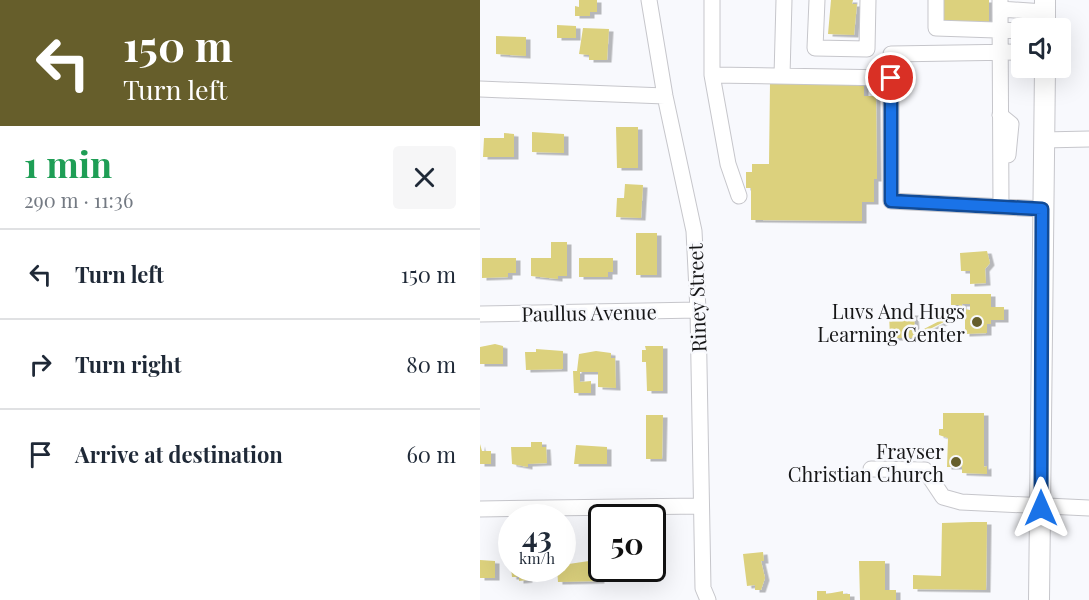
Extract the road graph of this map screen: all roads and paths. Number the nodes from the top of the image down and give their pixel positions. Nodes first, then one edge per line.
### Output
1 (649, 0) edge
2 (712, 0) edge
3 (784, 0) edge
4 (817, 0) edge
5 (868, 0) edge
6 (936, 0) edge
7 (1000, 5) edge
8 (1045, 13) edge
9 (999, 31) junction
10 (1011, 31) edge
11 (1000, 51) junction
12 (1011, 52) edge
13 (712, 75) junction
14 (782, 76) junction
15 (891, 78) junction
16 (1045, 78) edge
17 (480, 89) edge
18 (665, 96) junction
19 (1089, 139) edge
20 (1043, 140) junction
21 (739, 196) dead end
22 (1001, 207) junction
23 (1042, 209) junction
24 (698, 310) junction
25 (480, 314) edge
26 (871, 469) dead end
27 (700, 506) junction
28 (1041, 508) junction
29 (1089, 508) edge
30 (480, 509) edge
31 (708, 600) edge
32 (1039, 600) edge

1 - 18 street, Riney Street
2 - 13 street
3 - 14 street
4 - 5 street
6 - 9 street
7 - 8 street
7 - 9 street
9 - 10 street
9 - 11 street
11 - 12 street
11 - 15 street
11 - 22 street
13 - 14 street
13 - 21 street
14 - 15 street
15 - 22 street
16 - 20 main road
17 - 18 street
18 - 24 street, Riney Street
19 - 20 street
20 - 23 main road
22 - 23 street
23 - 28 main road
24 - 25 street, Paullus Avenue
24 - 27 street, Riney Street
26 - 28 street
27 - 30 street
27 - 31 street, Riney Street
28 - 29 street
28 - 32 main road

